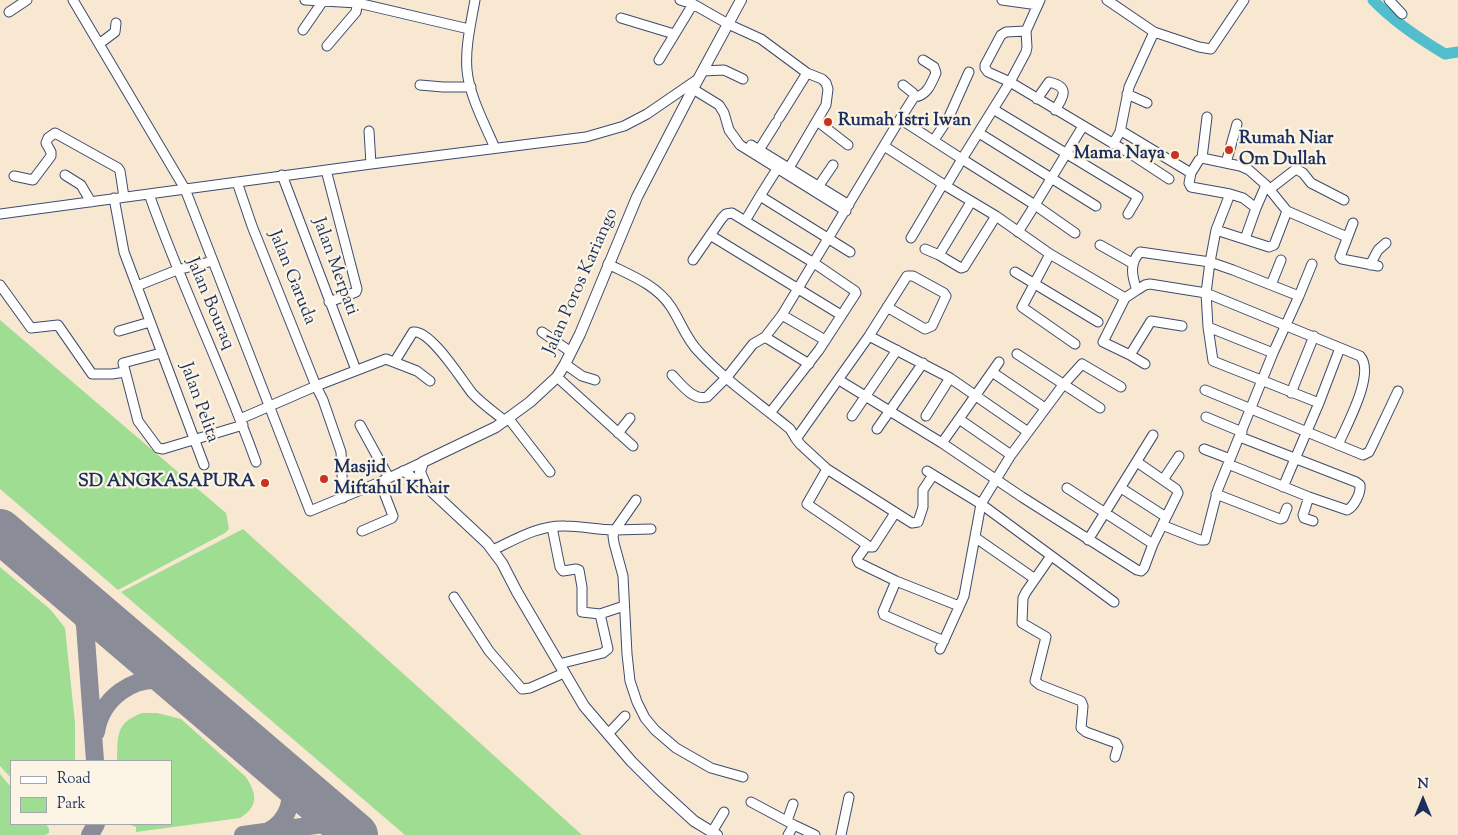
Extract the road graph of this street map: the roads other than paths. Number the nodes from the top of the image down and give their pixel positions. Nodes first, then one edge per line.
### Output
1 (27, 0) edge
2 (73, 0) edge
3 (305, 0) edge
4 (475, 0) edge
5 (680, 0) edge
6 (741, 0) edge
7 (1002, 0) edge
8 (1107, 0) edge
9 (1244, 0) edge
10 (1389, 0) edge
11 (323, 1) junction
12 (358, 1) edge
13 (1039, 2) edge
14 (693, 4) junction
15 (1118, 4) edge
16 (9, 12) dead end
17 (1402, 14) dead end
18 (621, 18) dead end
19 (116, 23) dead end
20 (728, 24) junction
21 (469, 29) junction
22 (303, 30) dead end
23 (1026, 31) junction
24 (1154, 32) junction
25 (674, 34) junction
26 (99, 44) junction
27 (327, 46) dead end
28 (659, 60) dead end
29 (923, 60) dead end
30 (969, 72) dead end
31 (807, 73) junction
32 (700, 75) junction
33 (743, 79) dead end
34 (1010, 82) junction
35 (420, 84) dead end
36 (903, 85) dead end
37 (471, 87) junction
38 (693, 89) junction
39 (1126, 94) junction
40 (914, 97) junction
41 (1037, 99) junction
42 (1147, 102) dead end
43 (993, 109) junction
44 (1056, 110) junction
45 (1207, 117) dead end
46 (900, 119) junction
47 (817, 121) junction
48 (1237, 124) dead end
49 (1083, 126) junction
50 (369, 131) dead end
51 (1120, 132) junction
52 (979, 133) junction
53 (735, 138) junction
54 (934, 140) junction
55 (1113, 144) junction
56 (848, 145) dead end
57 (884, 146) junction
58 (495, 148) junction
59 (759, 150) junction
60 (1066, 153) junction
61 (1202, 158) junction
62 (962, 159) junction
63 (1226, 163) junction
64 (371, 164) junction
65 (833, 165) dead end
66 (777, 168) junction
67 (789, 168) junction
68 (326, 170) junction
69 (1191, 173) junction
70 (65, 175) dead end
71 (14, 176) dead end
72 (282, 176) junction
73 (1052, 178) junction
74 (1169, 179) dead end
75 (237, 182) junction
76 (945, 185) junction
77 (818, 187) junction
78 (1268, 187) junction
79 (185, 189) junction
80 (149, 194) junction
81 (1230, 194) junction
82 (760, 196) junction
83 (124, 197) junction
84 (114, 198) junction
85 (1344, 200) dead end
86 (91, 202) junction
87 (971, 202) junction
88 (1035, 205) junction
89 (1096, 206) dead end
90 (847, 208) junction
91 (1256, 208) junction
92 (1287, 211) junction
93 (0, 214) edge
94 (1128, 214) dead end
95 (996, 216) junction
96 (745, 221) junction
97 (1352, 223) dead end
98 (1216, 230) junction
99 (1018, 232) junction
100 (1075, 233) dead end
101 (710, 235) junction
102 (1347, 237) junction
103 (911, 238) dead end
104 (829, 239) junction
105 (1245, 239) junction
106 (1386, 243) dead end
107 (1100, 245) dead end
108 (925, 248) dead end
109 (850, 252) dead end
110 (1050, 254) junction
111 (939, 255) junction
112 (693, 260) dead end
113 (1281, 260) dead end
114 (213, 261) junction
115 (1210, 262) junction
116 (1132, 263) junction
117 (608, 264) junction
118 (814, 264) junction
119 (1312, 264) dead end
120 (177, 270) junction
121 (1015, 272) dead end
122 (1034, 283) junction
123 (0, 285) edge
124 (1271, 285) junction
125 (137, 286) junction
126 (798, 289) junction
127 (1137, 290) junction
128 (1206, 293) junction
129 (1299, 296) junction
130 (1125, 298) junction
131 (329, 302) junction
132 (887, 307) junction
133 (841, 315) junction
134 (782, 316) junction
135 (150, 322) junction
136 (1098, 322) dead end
137 (1286, 324) junction
138 (1182, 326) dead end
139 (1208, 327) junction
140 (119, 331) dead end
141 (542, 332) dead end
142 (869, 336) junction
143 (1314, 336) junction
144 (765, 337) junction
145 (825, 340) junction
146 (1075, 344) dead end
147 (1340, 348) junction
148 (897, 350) junction
149 (571, 352) junction
150 (162, 353) junction
151 (1273, 353) junction
152 (1017, 354) dead end
153 (1130, 355) junction
154 (394, 361) junction
155 (998, 362) dead end
156 (923, 363) junction
157 (565, 364) junction
158 (809, 364) junction
159 (1145, 364) dead end
160 (356, 370) junction
161 (125, 372) junction
162 (992, 372) junction
163 (672, 375) dead end
164 (556, 377) junction
165 (727, 377) junction
166 (950, 378) junction
167 (595, 380) dead end
168 (839, 380) junction
169 (430, 381) dead end
170 (1262, 381) junction
171 (1064, 385) junction
172 (316, 386) junction
173 (1121, 387) dead end
174 (1205, 390) dead end
175 (1398, 392) dead end
176 (1291, 393) junction
177 (865, 396) junction
178 (976, 396) junction
179 (1319, 403) junction
180 (270, 405) junction
181 (1046, 408) junction
182 (1100, 408) dead end
183 (1251, 408) junction
184 (888, 412) junction
185 (770, 413) junction
186 (852, 416) dead end
187 (926, 416) dead end
188 (1206, 417) dead end
189 (630, 418) dead end
190 (959, 419) junction
191 (507, 420) junction
192 (242, 422) junction
193 (360, 425) dead end
194 (877, 429) dead end
195 (1307, 431) junction
196 (1028, 432) junction
197 (618, 433) junction
198 (1241, 434) junction
199 (1153, 435) dead end
200 (194, 439) junction
201 (796, 439) junction
202 (942, 443) junction
203 (1338, 445) junction
204 (633, 446) dead end
205 (1204, 449) dead end
206 (1011, 455) junction
207 (1179, 456) dead end
208 (1295, 459) junction
209 (256, 462) dead end
210 (423, 462) junction
211 (1137, 462) junction
212 (1229, 462) junction
213 (204, 465) dead end
214 (828, 469) junction
215 (403, 471) junction
216 (550, 472) dead end
217 (385, 480) junction
218 (996, 480) junction
219 (1163, 480) junction
220 (426, 486) junction
221 (1284, 487) junction
222 (1067, 488) dead end
223 (1121, 488) junction
224 (1216, 494) junction
225 (1309, 497) junction
226 (342, 498) junction
227 (636, 500) dead end
228 (981, 504) junction
229 (1287, 508) dead end
230 (895, 513) junction
231 (1105, 514) junction
232 (1164, 521) junction
233 (1313, 521) dead end
234 (552, 527) junction
235 (650, 529) dead end
236 (615, 530) junction
237 (362, 531) dead end
238 (976, 538) junction
239 (1088, 540) junction
240 (1153, 544) junction
241 (866, 545) junction
242 (493, 550) junction
243 (1051, 556) junction
244 (1035, 579) junction
245 (896, 581) junction
246 (454, 597) dead end
247 (1114, 602) dead end
248 (624, 606) junction
249 (959, 606) junction
250 (600, 614) junction
251 (561, 668) junction
252 (625, 716) dead end
253 (608, 734) junction
254 (1115, 757) dead end
255 (742, 777) dead end
256 (849, 797) dead end
257 (751, 802) dead end
258 (793, 804) dead end
259 (724, 812) dead end
260 (790, 823) junction
261 (715, 834) edge
262 (788, 835) edge
263 (816, 835) edge
264 (841, 835) edge

1 - 16 street
2 - 26 street
3 - 11 street
4 - 21 street
5 - 14 street
6 - 20 main road, Jalan Poros Kariango
7 - 13 street
8 - 15 street
9 - 24 street
10 - 17 street
11 - 12 street
11 - 22 street
12 - 21 street
12 - 27 street
13 - 23 street
14 - 20 street
14 - 25 street
15 - 24 street
18 - 25 street
19 - 26 street
20 - 31 street
20 - 32 main road, Jalan Poros Kariango
21 - 37 street
23 - 34 street
23 - 34 street
24 - 39 street
25 - 28 street
26 - 79 street
29 - 40 street
30 - 54 street
31 - 47 street
31 - 59 street
32 - 33 street
32 - 38 main road, Jalan Poros Kariango
32 - 58 street
34 - 41 street
34 - 43 street
35 - 37 street
36 - 40 street
37 - 58 street
38 - 53 street
38 - 117 main road, Jalan Poros Kariango
39 - 42 street
39 - 51 street
40 - 46 street
41 - 44 street
41 - 44 street
43 - 52 street
43 - 60 street
44 - 49 street
45 - 61 street
46 - 54 street
46 - 57 street
47 - 56 street
47 - 67 street
48 - 63 street
49 - 55 street
49 - 60 street
50 - 64 street
51 - 55 street
51 - 69 street
52 - 62 street
52 - 73 street
53 - 59 street
53 - 66 street
54 - 62 street
55 - 74 street
57 - 76 street
57 - 90 street
58 - 64 street
59 - 67 street
60 - 73 street
60 - 94 street
61 - 63 street
61 - 69 street
62 - 76 street
62 - 88 street
63 - 78 street
64 - 68 street
65 - 77 street
66 - 82 street
66 - 90 street
67 - 77 street
68 - 72 street
68 - 131 street
69 - 81 street
70 - 86 street
71 - 83 street
72 - 75 street
72 - 131 street, Jalan Merpati
73 - 88 street
73 - 89 street
75 - 79 street
75 - 172 street, Jalan Garuda
76 - 87 street
76 - 103 street
77 - 90 street
78 - 85 street
78 - 91 street
78 - 92 street
79 - 80 street
79 - 114 street
80 - 83 street
80 - 120 street, Jalan Bouraq
81 - 91 street
81 - 98 street
82 - 96 street
82 - 104 street
83 - 84 street
84 - 86 street
84 - 125 street, Jalan Pelita
86 - 93 street
87 - 95 street
87 - 111 street
88 - 99 street
88 - 100 street
90 - 104 street
91 - 105 street
92 - 102 street
92 - 105 street
95 - 99 street
95 - 111 street
96 - 101 street
96 - 118 street
97 - 102 street
98 - 105 street
98 - 115 street
99 - 110 street
101 - 112 street
101 - 126 street
102 - 106 street
104 - 109 street
104 - 118 street
107 - 116 street
108 - 111 street
110 - 122 street
110 - 130 street
113 - 124 street
114 - 120 street
114 - 180 street
115 - 116 street
115 - 124 street
115 - 128 street
116 - 127 street
117 - 149 main road, Jalan Poros Kariango
117 - 165 street
118 - 126 street
118 - 133 street
119 - 129 street
120 - 125 street
120 - 192 street, Jalan Bouraq
121 - 122 street
122 - 136 street
122 - 146 street
123 - 161 street
124 - 129 street
125 - 135 street, Jalan Pelita
126 - 133 street
126 - 134 street
127 - 128 street
127 - 130 street
128 - 137 street
128 - 139 street
129 - 137 street
130 - 153 street
131 - 160 street, Jalan Merpati
132 - 132 street
132 - 142 street
133 - 145 street
134 - 144 street
134 - 145 street
135 - 140 street
135 - 150 street, Jalan Pelita
137 - 143 street
137 - 151 street
138 - 153 street
139 - 151 street
139 - 170 street
141 - 149 street
142 - 148 street
142 - 168 street
143 - 147 street
143 - 176 street
144 - 158 street
144 - 165 street
145 - 158 street
147 - 179 street
147 - 203 street
148 - 156 street
148 - 177 street
149 - 157 main road, Jalan Poros Kariango
150 - 161 street
150 - 200 street, Jalan Pelita
151 - 170 street
152 - 171 street
153 - 159 street
154 - 160 street
154 - 169 street
154 - 191 street
155 - 162 street
156 - 166 street
156 - 184 street
157 - 164 main road, Jalan Poros Kariango
157 - 167 street
158 - 185 street
160 - 172 street
161 - 200 street
162 - 178 street
162 - 181 street
163 - 165 street
164 - 191 main road, Jalan Poros Kariango
164 - 197 street
165 - 185 street
166 - 178 street
166 - 187 street
168 - 177 street
168 - 201 street
170 - 176 street
170 - 183 street
171 - 173 street
171 - 181 street
171 - 182 street
172 - 180 street
172 - 226 street, Jalan Garuda
174 - 183 street
175 - 203 street
176 - 179 street
177 - 184 street
177 - 186 street
178 - 190 street
178 - 196 street
179 - 195 street
180 - 192 street
180 - 226 street
181 - 196 street
183 - 195 street
183 - 198 street
184 - 194 street
184 - 202 street
185 - 201 street
188 - 198 street
189 - 197 street
190 - 202 street
190 - 206 street
191 - 210 main road, Jalan Poros Kariango
191 - 216 street
192 - 200 street
192 - 209 street, Jalan Bouraq
193 - 217 street
195 - 203 street
195 - 208 street
196 - 206 street
197 - 204 street
198 - 208 street
198 - 212 street
199 - 211 street
200 - 213 street, Jalan Pelita
201 - 214 street
202 - 218 street
205 - 212 street
206 - 218 street
207 - 219 street
208 - 221 street
208 - 225 street
210 - 215 street
210 - 220 main road
211 - 219 street
211 - 223 street
212 - 221 street
212 - 224 street
214 - 230 street
214 - 241 street
215 - 217 street
215 - 220 street
217 - 226 street
217 - 237 street
218 - 228 street
218 - 239 street
219 - 232 street
220 - 242 main road
221 - 225 street
222 - 231 street
223 - 231 street
223 - 232 street
224 - 229 street
224 - 232 street
225 - 233 street
227 - 236 street
228 - 230 street
228 - 238 street
228 - 243 street
230 - 241 street
231 - 239 street
231 - 240 street
232 - 240 street
234 - 236 street
234 - 242 street
234 - 250 street
235 - 236 street
236 - 248 street
238 - 244 street
238 - 249 street
239 - 240 street
241 - 245 street
242 - 251 main road
243 - 244 street
243 - 247 street
244 - 254 street
245 - 249 street
245 - 249 street
246 - 251 street
248 - 250 street
248 - 255 street
250 - 251 street
251 - 253 main road
252 - 253 street
253 - 261 main road
256 - 264 street
257 - 260 street
258 - 260 street
259 - 261 street
260 - 262 street
260 - 263 street

